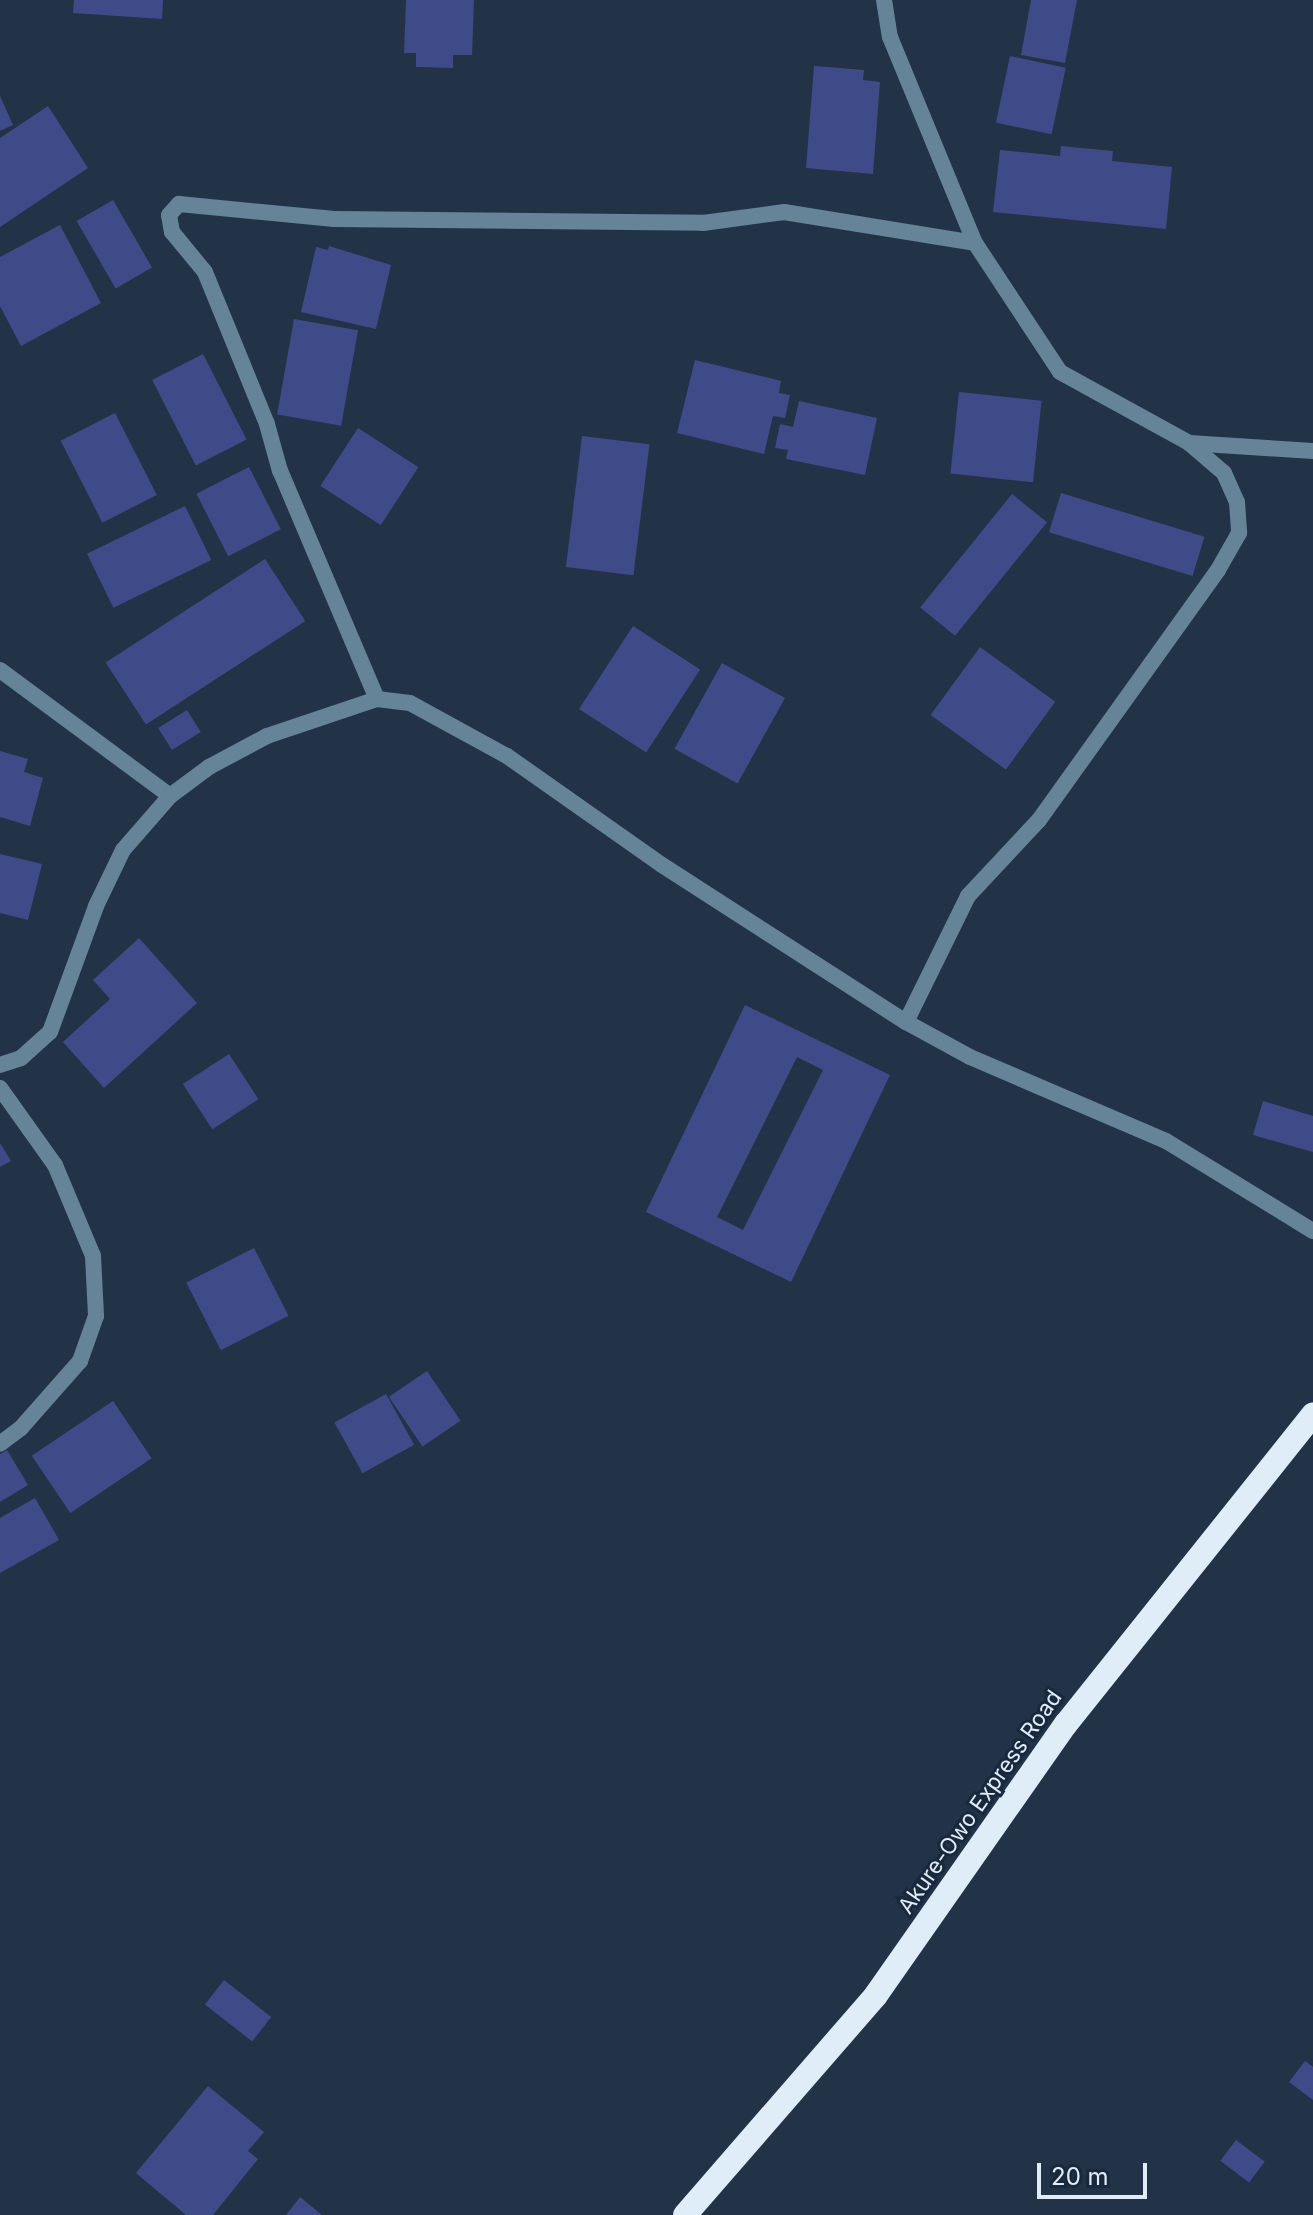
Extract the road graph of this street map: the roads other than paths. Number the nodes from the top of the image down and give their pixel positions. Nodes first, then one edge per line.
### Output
1 (884, 0) edge
2 (975, 243) junction
3 (1189, 443) junction
4 (1313, 451) edge
5 (0, 670) edge
6 (377, 699) junction
7 (170, 796) junction
8 (906, 1022) junction
9 (0, 1065) edge
10 (0, 1088) edge
11 (1313, 1231) edge
12 (1313, 1415) edge
13 (0, 1444) edge
14 (685, 2215) edge

1 - 2 street
2 - 3 street
2 - 6 street
3 - 4 street
3 - 8 street
5 - 7 street
6 - 7 street
6 - 8 street
7 - 9 street
8 - 11 street
10 - 13 street
12 - 14 highway, Akure-Owo Express Road

